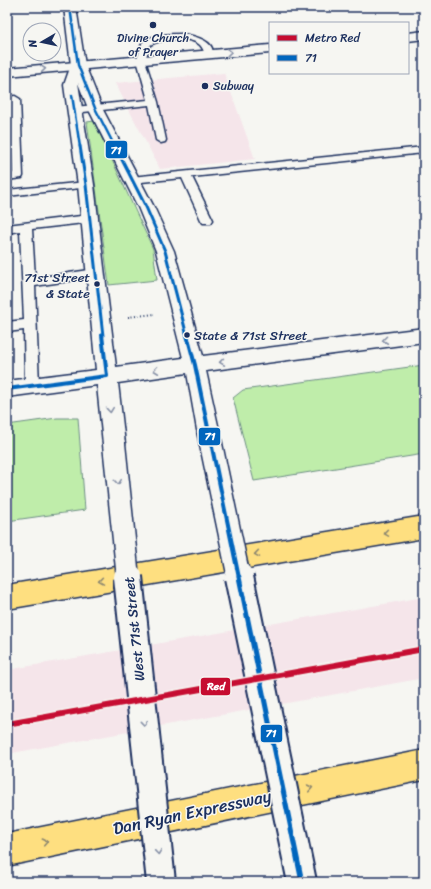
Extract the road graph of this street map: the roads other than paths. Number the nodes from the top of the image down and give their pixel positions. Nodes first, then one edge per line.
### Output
1 (70, 7) edge
2 (424, 35) edge
3 (409, 37) edge
4 (269, 49) edge
5 (209, 54) junction
6 (141, 60) junction
7 (78, 66) junction
8 (7, 72) edge
9 (7, 100) edge
10 (153, 102) junction
11 (95, 108) junction
12 (74, 110) junction
13 (161, 140) dead end
14 (424, 150) edge
15 (185, 174) junction
16 (7, 177) edge
17 (131, 180) junction
18 (86, 185) junction
19 (7, 193) edge
20 (90, 219) junction
21 (207, 220) dead end
22 (26, 226) junction
23 (7, 229) edge
24 (96, 273) junction
25 (29, 283) junction
26 (31, 324) junction
27 (7, 327) edge
28 (424, 335) edge
29 (195, 365) junction
30 (107, 376) junction
31 (32, 385) junction
32 (7, 389) edge
33 (424, 527) edge
34 (7, 597) edge
35 (424, 765) edge
36 (7, 850) edge
37 (161, 882) edge
38 (302, 882) edge

1 - 7 main road
2 - 3 main road
5 -> 4 main road
5 - 6 main road
5 - 6 lane
6 - 7 main road
6 - 10 lane
8 -> 7 main road
7 - 11 main road
7 - 12 main road, West 71st Street
9 - 16 lane
10 - 11 lane
10 - 13 lane
11 - 12 lane
11 - 17 main road
12 - 18 main road, West 71st Street
14 - 15 lane
15 - 17 lane
15 - 21 lane
17 - 29 main road
18 - 19 lane
18 - 20 main road, West 71st Street
20 - 22 lane
20 - 24 main road, West 71st Street
22 - 23 lane
22 - 25 lane
24 - 25 lane
24 - 30 main road, West 71st Street
25 - 26 lane
26 - 27 lane
26 - 31 lane
28 -> 29 main road
29 -> 30 main road
29 - 38 main road, bridge
30 - 31 main road
30 -> 37 main road, West 71st Street, bridge
31 - 32 main road
33 -> 34 highway
36 -> 35 highway, Dan Ryan Expressway

